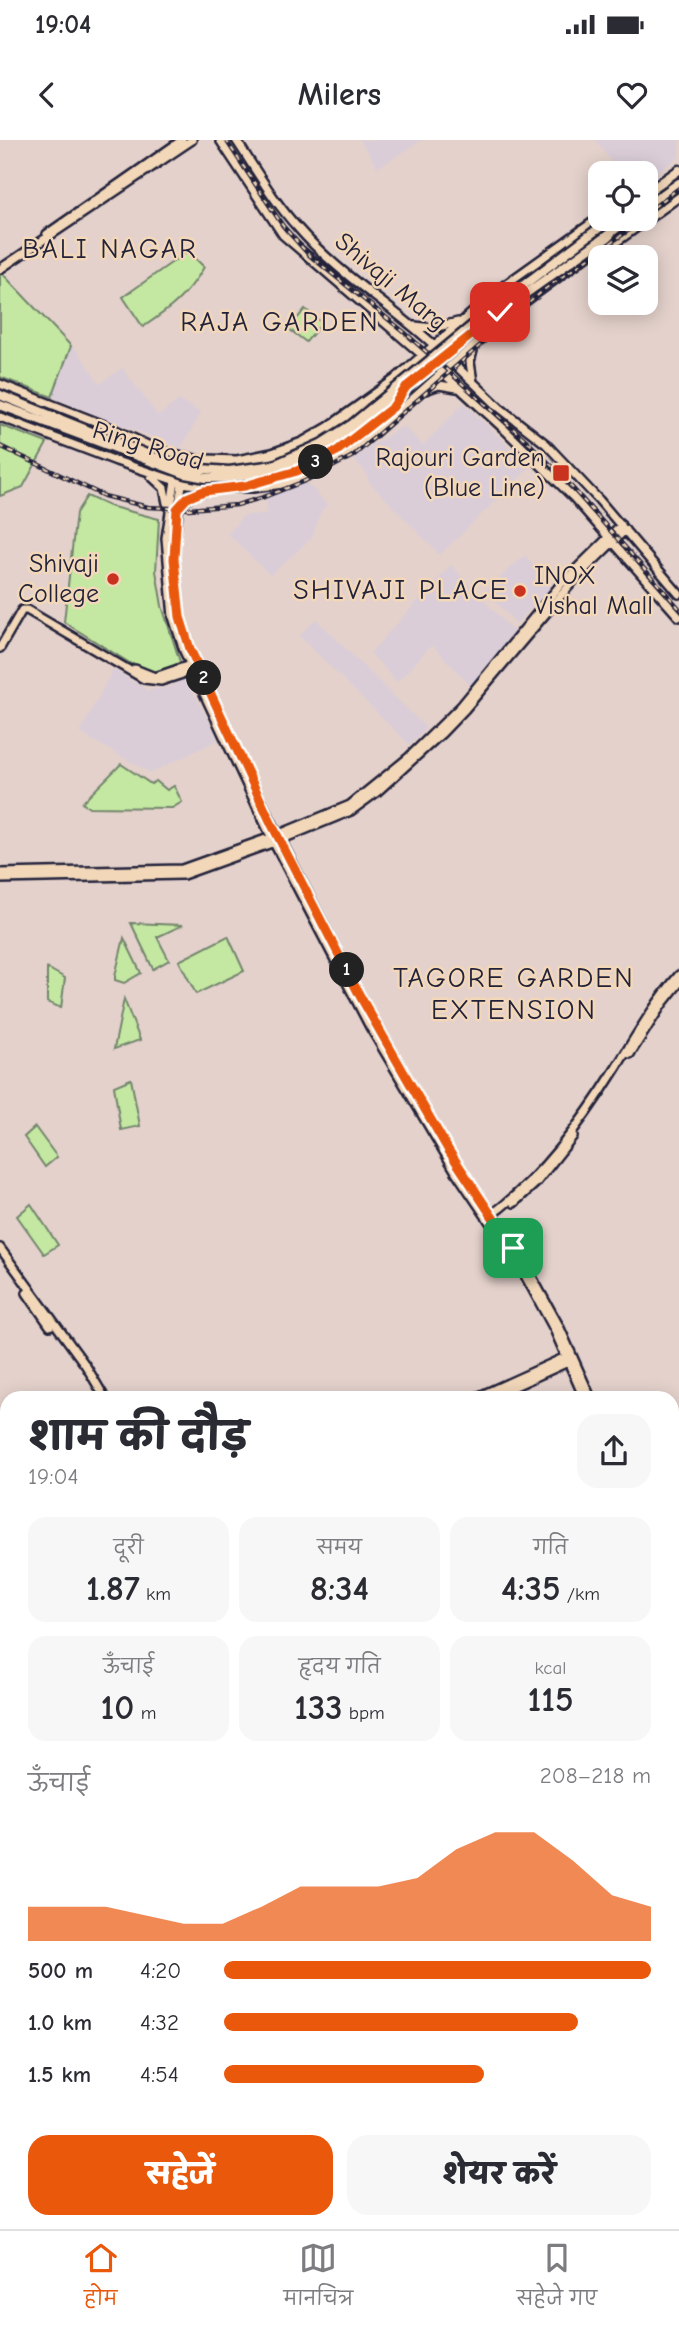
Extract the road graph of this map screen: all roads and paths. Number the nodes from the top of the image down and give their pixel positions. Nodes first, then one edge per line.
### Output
1 (182, 140) edge
2 (192, 140) edge
3 (220, 140) edge
4 (236, 140) edge
5 (679, 170) edge
6 (679, 183) edge
7 (658, 185) edge
8 (679, 197) edge
9 (658, 198) edge
10 (588, 226) edge
11 (595, 231) edge
12 (615, 231) edge
13 (601, 243) junction
14 (0, 267) edge
15 (487, 299) junction
16 (503, 318) junction
17 (463, 321) junction
18 (411, 326) junction
19 (407, 341) junction
20 (476, 343) junction
21 (434, 345) junction
22 (422, 354) junction
23 (452, 362) junction
24 (402, 372) junction
25 (442, 372) junction
26 (473, 382) junction
27 (0, 384) edge
28 (406, 387) junction
29 (461, 390) junction
30 (0, 395) edge
31 (415, 395) junction
32 (377, 403) junction
33 (0, 405) edge
34 (0, 417) edge
35 (107, 426) junction
36 (99, 454) junction
37 (182, 456) junction
38 (147, 472) junction
39 (178, 482) junction
40 (245, 486) junction
41 (217, 488) junction
42 (177, 509) junction
43 (168, 518) junction
44 (623, 528) junction
45 (611, 540) junction
46 (170, 556) junction
47 (679, 594) edge
48 (679, 617) edge
49 (7, 632) junction
50 (0, 639) edge
51 (0, 648) edge
52 (195, 667) junction
53 (276, 839) junction
54 (0, 873) edge
55 (0, 879) edge
56 (679, 975) edge
57 (679, 983) edge
58 (490, 1219) junction
59 (0, 1248) edge
60 (0, 1256) edge
61 (570, 1358) junction
62 (98, 1391) edge
63 (99, 1391) edge
64 (492, 1391) edge
65 (503, 1391) edge
66 (582, 1391) edge
67 (587, 1391) edge

1 - 14 street
2 - 14 street
3 - 19 street, Shivaji Marg
4 - 18 street, Shivaji Marg
5 - 7 main road
6 - 9 main road
8 - 13 street, Ring Road
10 - 15 street, Ring Road
11 - 32 main road, bridge
12 - 13 main road
13 - 16 street, Ring Road
13 - 28 main road, bridge
15 - 16 street
15 - 17 street, Ring Road
16 - 20 street, Ring Road
17 - 18 street
17 - 21 street, Ring Road
18 - 21 street, Shivaji Marg
19 - 22 street, Shivaji Marg
19 - 24 street
20 - 23 street, Ring Road
20 - 26 street
21 - 22 street, Ring Road
21 - 23 street, Shivaji Marg
22 - 24 street, Ring Road
22 - 25 street, Shivaji Marg
23 - 25 street, Ring Road
23 - 26 street, Shivaji Marg
24 - 37 street, Ring Road
25 - 29 street, Shivaji Marg
25 - 31 street, Ring Road
26 - 44 street, Shivaji Marg
27 - 35 street, Ring Road
28 - 33 main road, bridge
28 - 40 main road, bridge
29 - 31 street
29 - 45 street, Shivaji Marg
30 - 32 main road, bridge
31 - 40 street, Ring Road
32 - 37 main road, bridge
34 - 36 street, Ring Road
35 - 36 street
35 - 37 street, Ring Road
36 - 38 street, Ring Road
37 - 39 street
38 - 39 street, Ring Road
38 - 43 street
39 - 41 street, Ring Road
39 - 42 street
39 - 43 street
40 - 41 street, Ring Road
41 - 42 street
42 - 46 street
43 - 46 street
44 - 45 street
44 - 47 street, Shivaji Marg
45 - 48 street, Shivaji Marg
45 - 53 street
46 - 52 street
46 - 52 street
49 - 50 street
49 - 51 street
49 - 52 street
52 - 53 street
53 - 54 street
53 - 55 street
53 - 58 street
56 - 58 street
57 - 58 street
58 - 61 street
59 - 63 street
60 - 62 street
61 - 64 street
61 - 65 street
61 - 66 street
61 - 67 street

